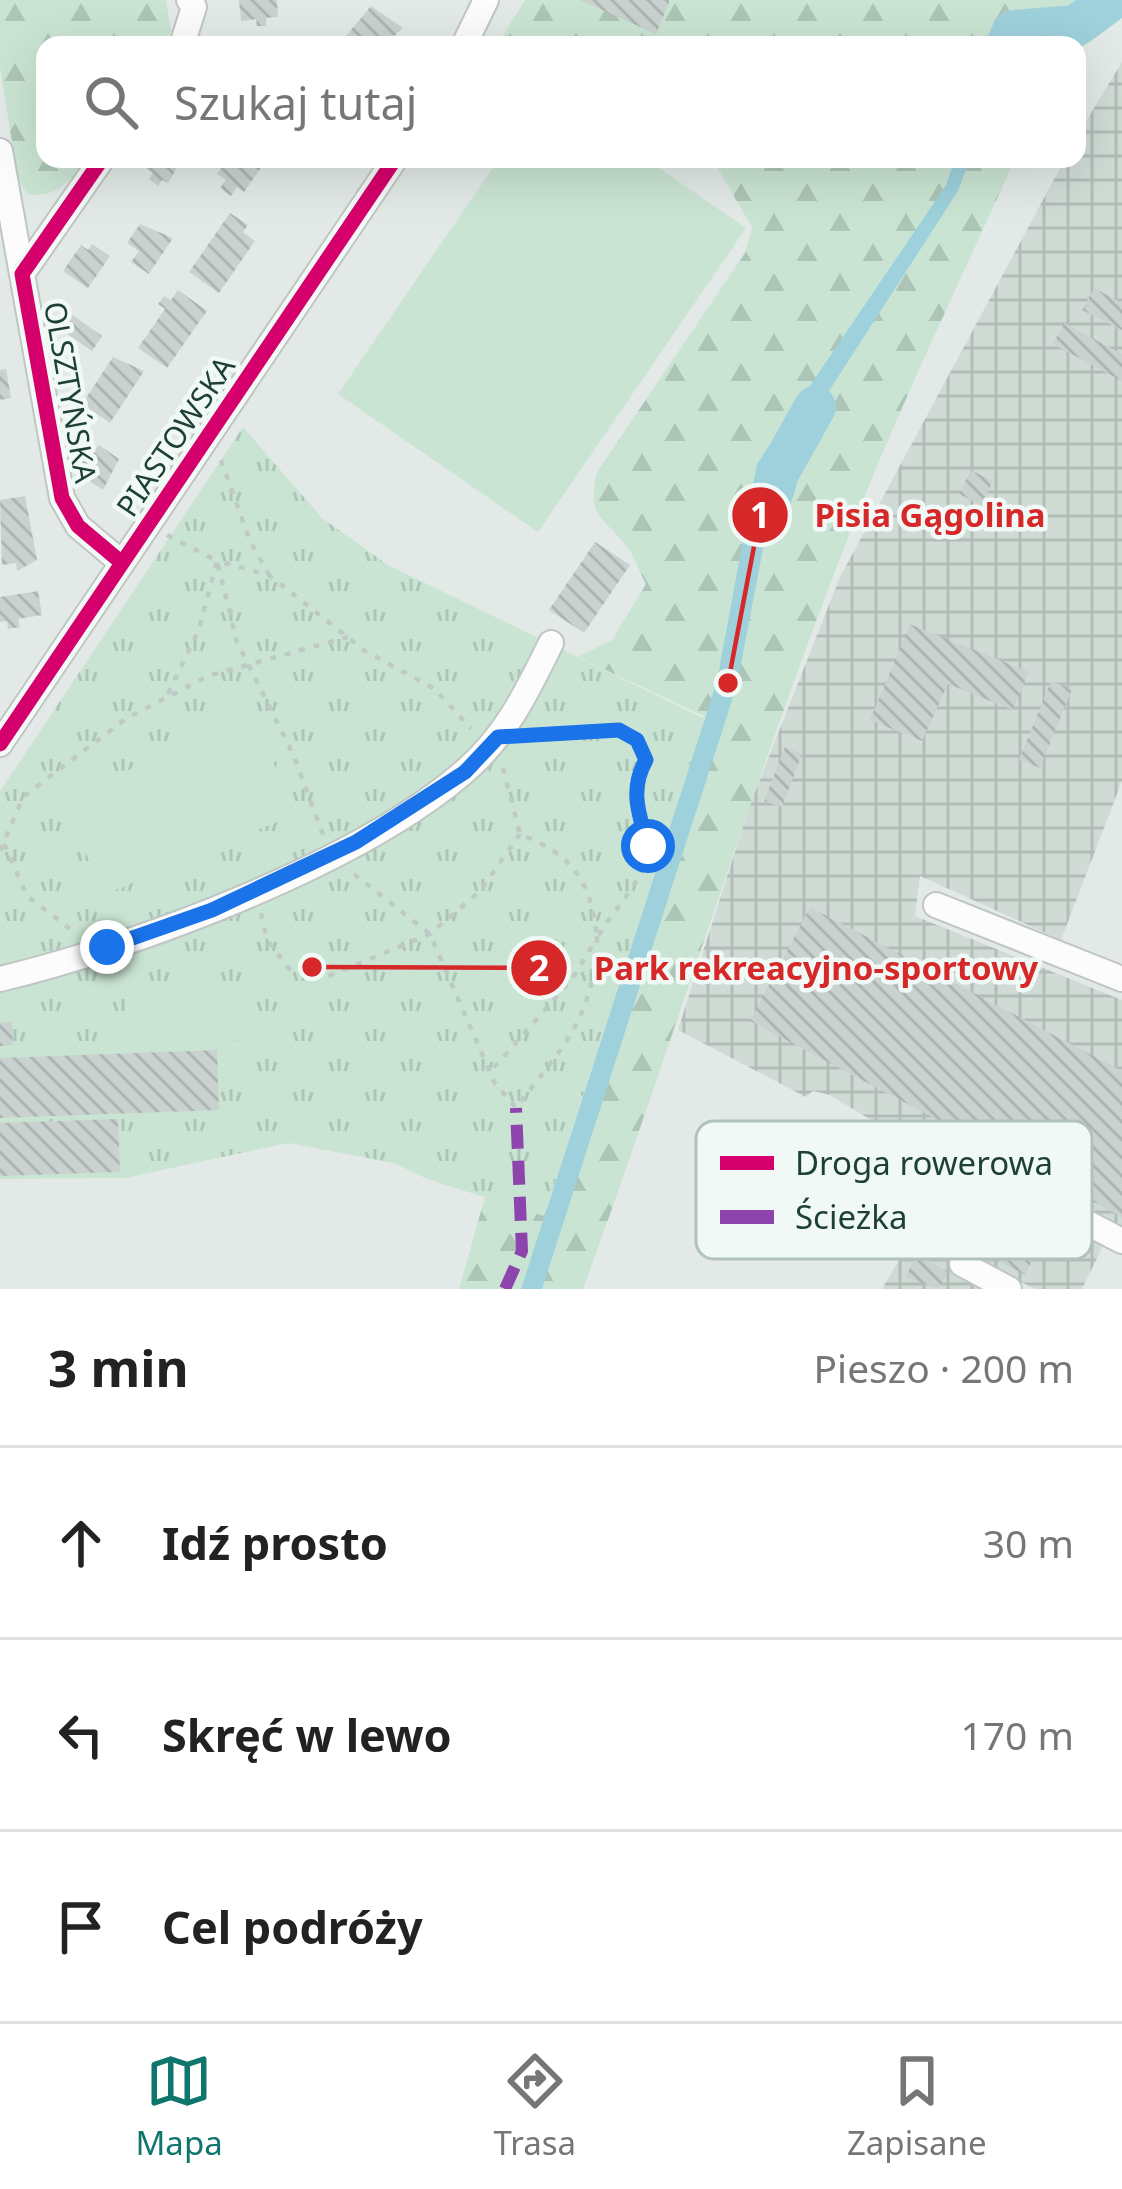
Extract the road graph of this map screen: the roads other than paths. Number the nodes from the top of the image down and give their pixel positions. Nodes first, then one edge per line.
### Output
1 (189, 0) edge
2 (486, 0) edge
3 (185, 36) edge
4 (468, 36) edge
5 (0, 152) edge
6 (97, 168) edge
7 (389, 168) edge
8 (22, 274) junction
9 (122, 563) junction
10 (551, 643) dead end
11 (0, 744) edge
12 (936, 904) dead end
13 (0, 979) edge
14 (1122, 980) edge
15 (1092, 1225) edge
16 (1122, 1241) edge
17 (962, 1264) dead end
18 (1010, 1289) edge

1 - 3 street
2 - 4 street
5 - 8 street, OLSZTYŃSKA
6 - 8 street, OLSZTYŃSKA
7 - 9 street, PIASTOWSKA
8 - 9 street, OLSZTYŃSKA
9 - 11 street, PIASTOWSKA
10 - 13 street
12 - 14 street
15 - 16 street
17 - 18 street

